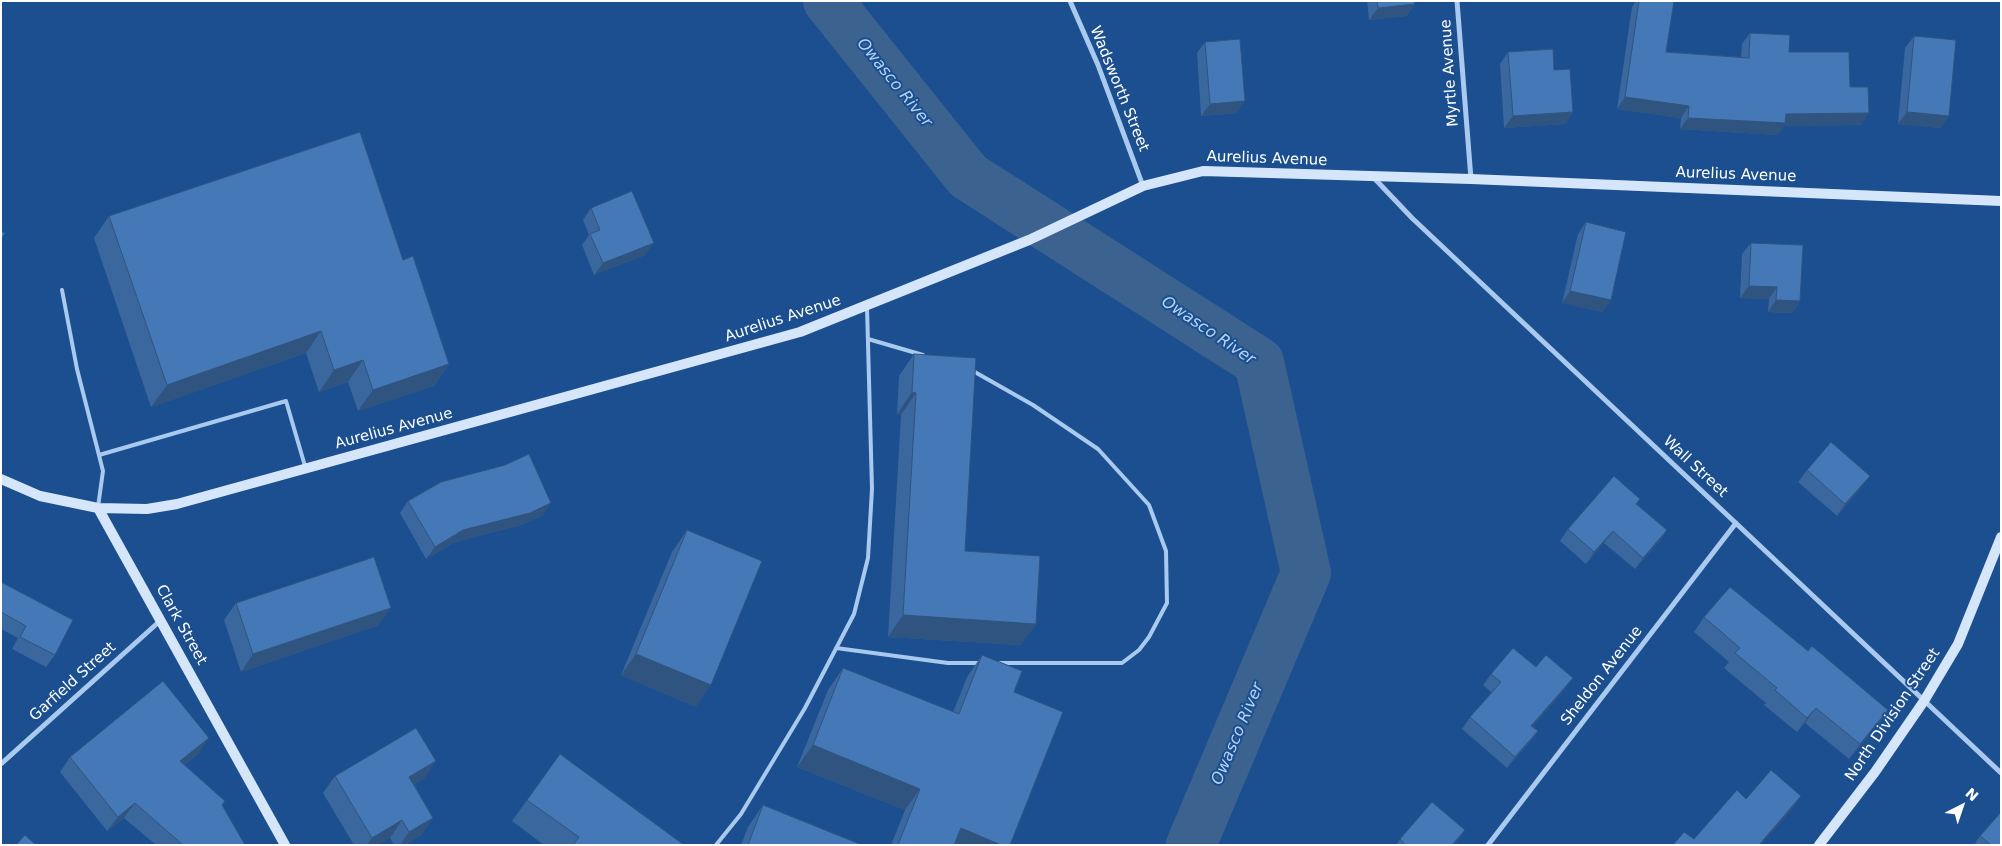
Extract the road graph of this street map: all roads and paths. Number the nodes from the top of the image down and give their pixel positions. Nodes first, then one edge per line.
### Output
1 (1070, 1) edge
2 (1457, 1) edge
3 (1374, 177) junction
4 (1470, 179) junction
5 (1143, 186) junction
6 (2001, 201) edge
7 (62, 290) dead end
8 (867, 307) junction
9 (868, 339) junction
10 (931, 357) edge
11 (967, 368) edge
12 (99, 455) junction
13 (306, 468) junction
14 (1, 479) edge
15 (98, 508) junction
16 (1736, 523) junction
17 (2001, 537) edge
18 (161, 620) junction
19 (836, 648) junction
20 (987, 663) edge
21 (996, 663) edge
22 (1924, 701) junction
23 (1, 764) edge
24 (2001, 773) edge
25 (285, 845) edge
26 (716, 845) edge
27 (1488, 845) edge
28 (1819, 845) edge

1 - 5 street, Wadsworth Street
2 - 4 street, Myrtle Avenue
3 - 4 street, Aurelius Avenue
3 - 5 street, Aurelius Avenue
3 - 16 street, Wall Street
4 - 6 street, Aurelius Avenue
5 - 8 street, Aurelius Avenue
7 - 12 lane
8 - 9 lane
8 - 13 street, Aurelius Avenue
9 - 10 lane
9 - 19 lane
11 - 21 lane
12 - 13 lane
12 - 15 lane
13 - 15 street, Aurelius Avenue
14 - 15 street
15 - 18 street, Clark Street
16 - 22 street, Wall Street
16 - 27 street, Sheldon Avenue
17 - 22 street, North Division Street
18 - 23 street, Garfield Street
18 - 25 street, Clark Street
19 - 20 lane
19 - 26 lane
22 - 24 street, Wall Street
22 - 28 street, North Division Street

